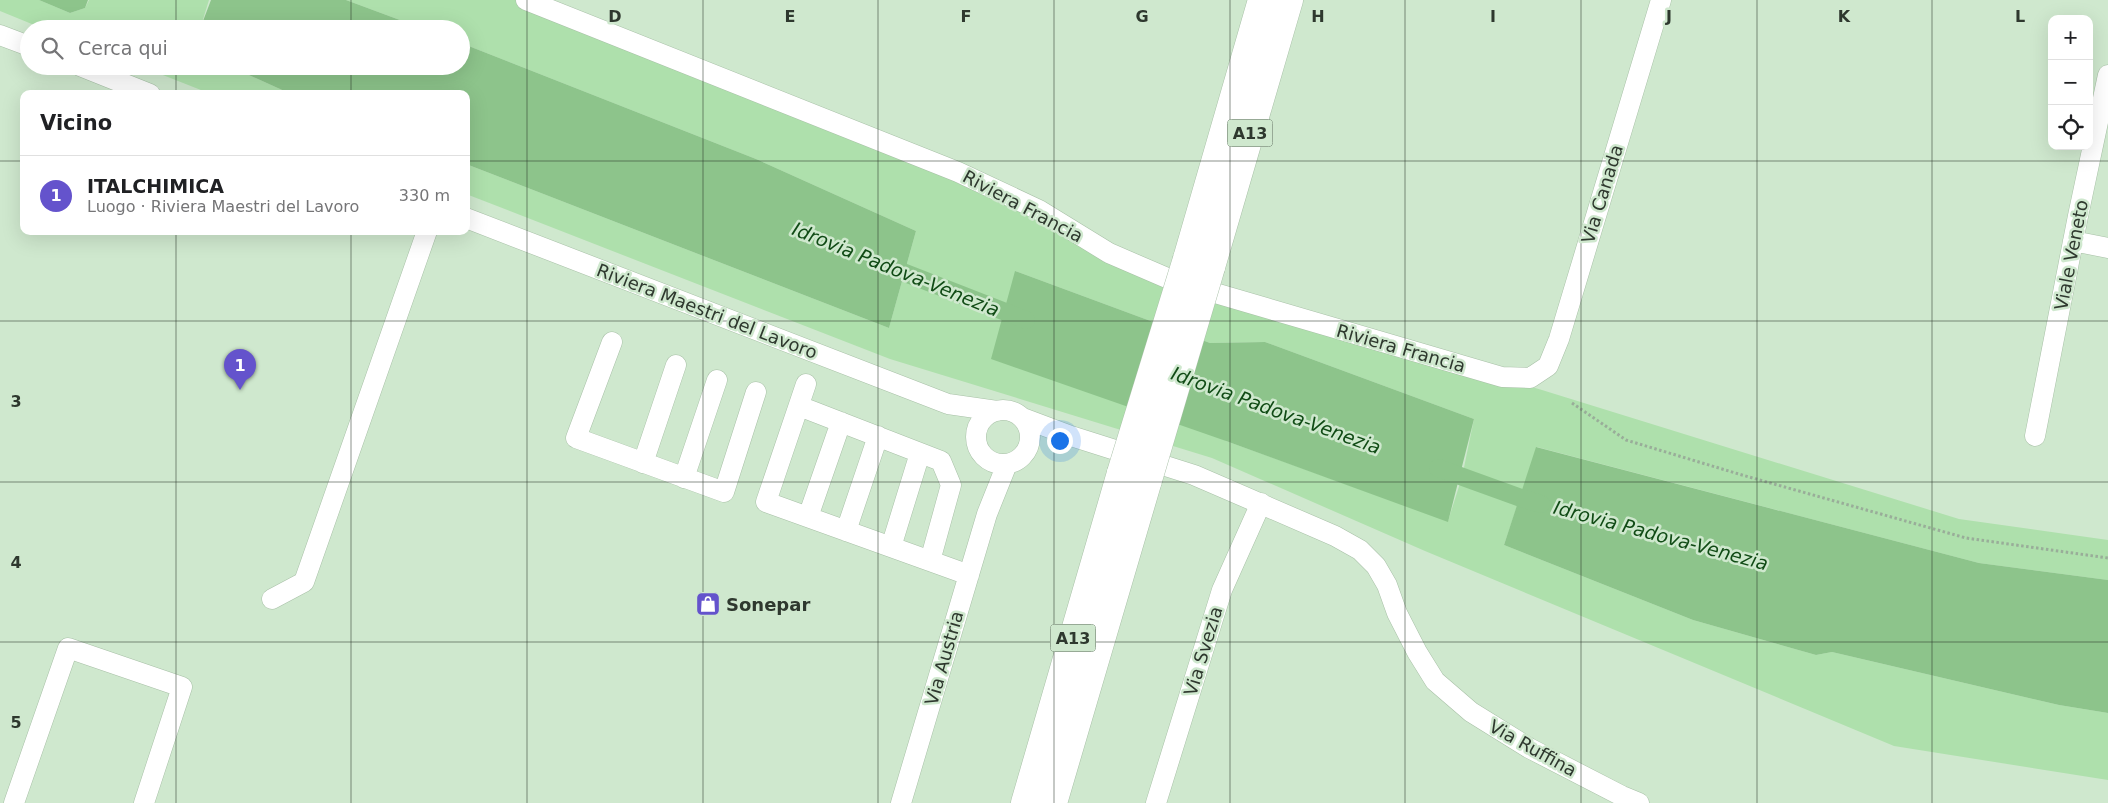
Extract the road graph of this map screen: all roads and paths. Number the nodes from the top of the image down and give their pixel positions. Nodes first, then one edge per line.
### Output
1 (526, 0) edge
2 (1262, 0) edge
3 (1289, 0) edge
4 (1661, 0) edge
5 (0, 35) edge
6 (20, 43) edge
7 (102, 75) edge
8 (2108, 75) edge
9 (140, 90) edge
10 (470, 220) edge
11 (427, 235) edge
12 (2073, 241) junction
13 (2108, 248) edge
14 (1199, 263) junction
15 (612, 342) dead end
16 (676, 365) dead end
17 (1530, 378) joint
18 (717, 380) dead end
19 (806, 384) dead end
20 (756, 392) dead end
21 (1572, 403) dead end
22 (948, 404) junction
23 (799, 406) junction
24 (997, 411) junction
25 (1023, 418) junction
26 (841, 422) junction
27 (976, 434) junction
28 (878, 436) junction
29 (1071, 436) junction
30 (2036, 436) dead end
31 (1029, 446) junction
32 (920, 453) junction
33 (985, 458) junction
34 (643, 463) junction
35 (1007, 464) junction
36 (684, 478) junction
37 (1261, 503) junction
38 (987, 514) junction
39 (808, 517) junction
40 (846, 531) junction
41 (890, 547) junction
42 (2108, 558) edge
43 (930, 561) junction
44 (968, 575) junction
45 (272, 599) dead end
46 (1435, 681) joint
47 (14, 803) edge
48 (144, 803) edge
49 (901, 803) edge
50 (1025, 803) edge
51 (1053, 803) edge
52 (1156, 803) edge
53 (1639, 803) edge

1 - 17 street, Riviera Francia
2 - 14 highway, A13
3 - 14 highway, A13
4 - 17 street, Via Canada
5 - 6 street
7 - 9 street
8 - 12 street, Viale Veneto
10 - 22 street, Riviera Maestri del Lavoro
11 - 45 street
12 - 13 street
12 - 30 street, Viale Veneto
14 - 50 highway, A13, bridge
14 - 51 highway, A13, bridge
15 - 34 street
16 - 34 street
18 - 36 street
19 - 23 street
20 - 36 street
21 - 42 path
22 - 24 street, Riviera Maestri del Lavoro
22 - 27 street, Riviera Maestri del Lavoro
23 - 26 street
23 - 39 street
24 - 25 street, Riviera Maestri del Lavoro
24 - 27 street
25 - 29 street, Riviera Maestri del Lavoro
25 - 31 street
26 - 28 street
26 - 39 street
27 - 33 street, Riviera Maestri del Lavoro
28 - 32 street
28 - 40 street
29 - 31 street, Riviera Maestri del Lavoro
29 - 37 street, Riviera Maestri del Lavoro
31 - 35 street, Riviera Maestri del Lavoro
32 - 41 street
32 - 43 street
33 - 35 street
33 - 38 street, Via Austria
34 - 36 street
35 - 38 street, Via Austria
37 - 46 street, Riviera Maestri del Lavoro
37 - 52 street, Via Svezia
38 - 44 street, Via Austria
39 - 40 street
40 - 41 street
41 - 43 street
43 - 44 street
44 - 49 street, Via Austria
46 - 53 street, Via Ruffina
47 - 48 street

